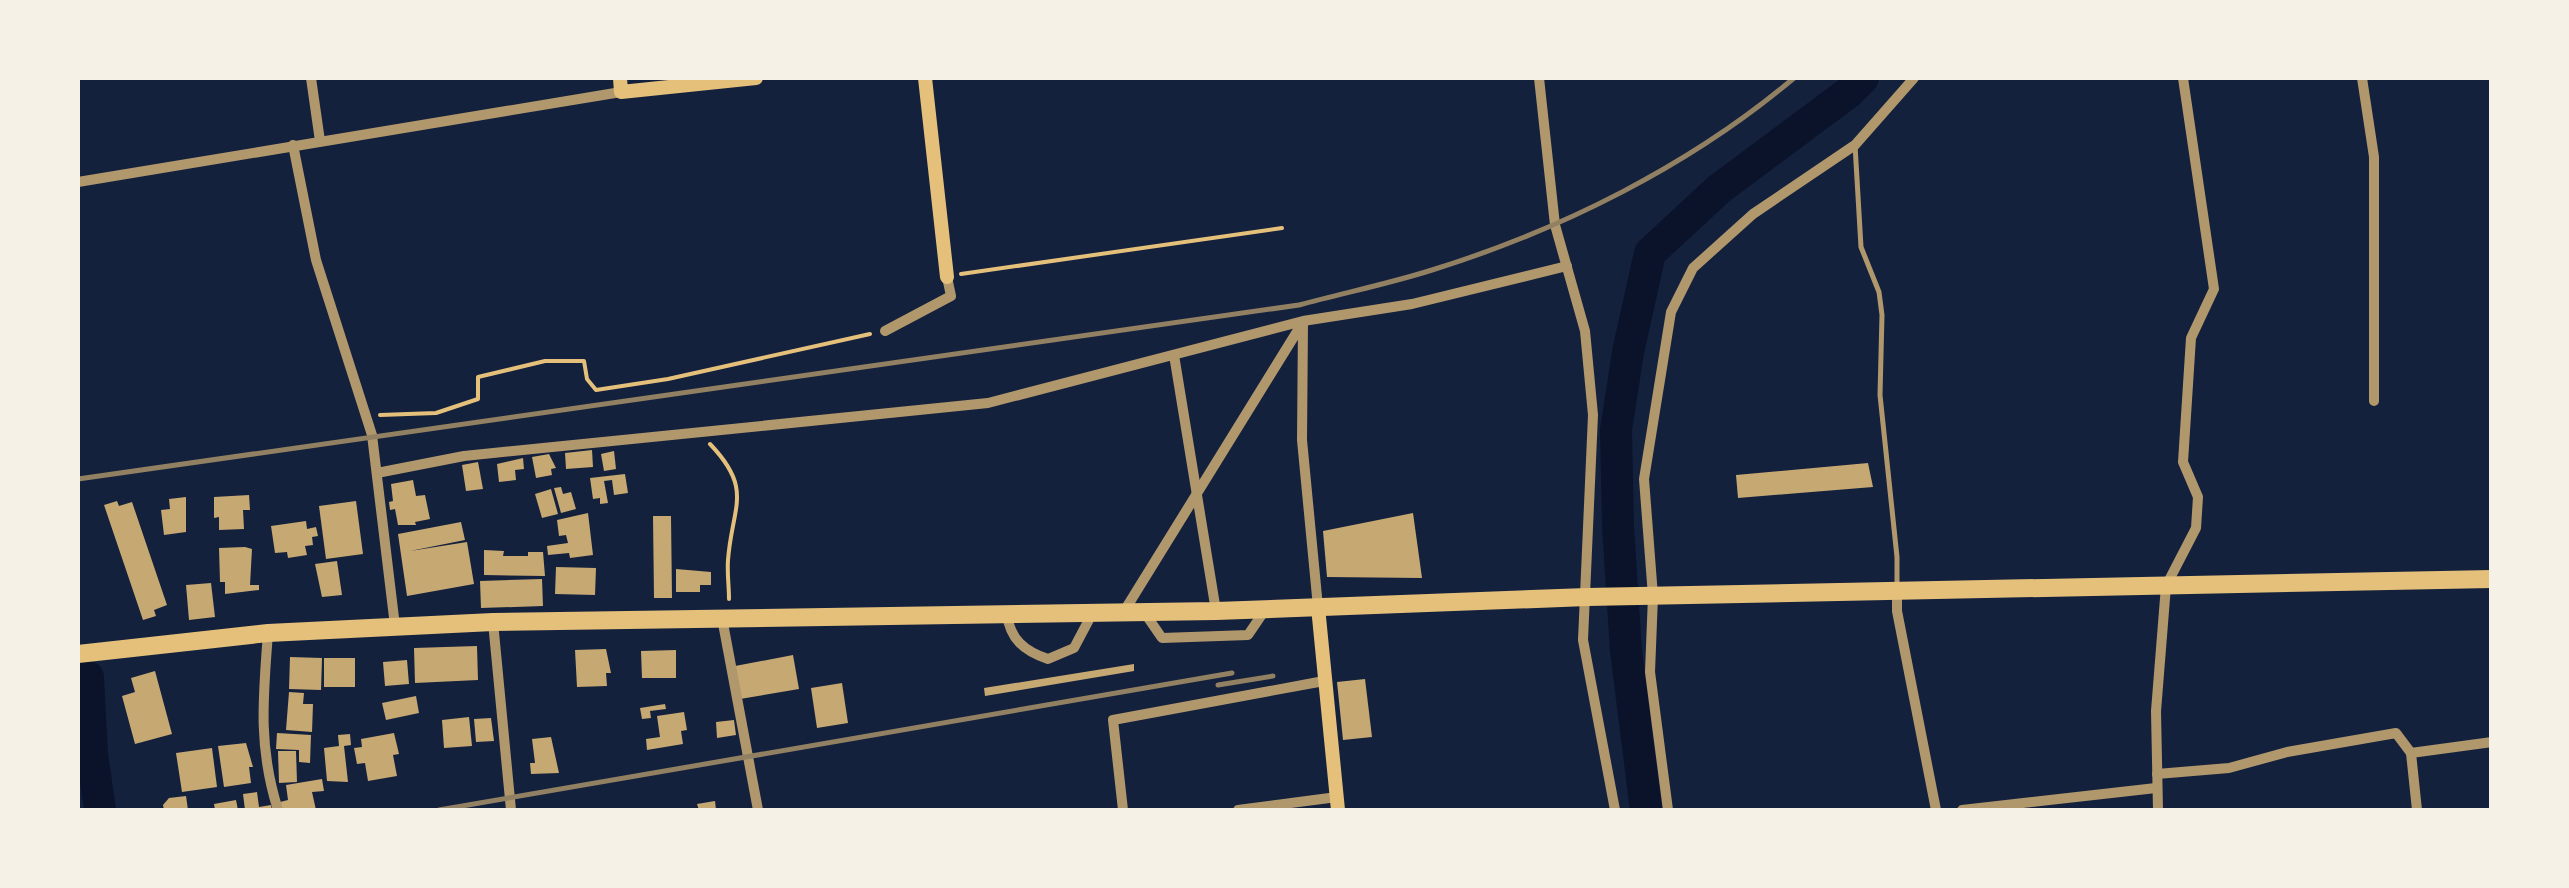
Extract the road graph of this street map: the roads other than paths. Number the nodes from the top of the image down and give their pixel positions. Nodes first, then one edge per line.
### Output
1 (311, 78) edge
2 (756, 78) edge
3 (924, 78) edge
4 (1539, 78) edge
5 (1914, 78) edge
6 (2184, 78) edge
7 (2362, 78) edge
8 (620, 85) edge
9 (320, 140) junction
10 (293, 145) junction
11 (1855, 146) junction
12 (78, 182) edge
13 (1568, 266) junction
14 (946, 276) joint
15 (1303, 321) junction
16 (884, 331) road end
17 (1174, 355) junction
18 (2374, 401) dead end
19 (377, 472) junction
20 (1197, 493) junction
21 (2492, 579) edge
22 (2166, 586) junction
23 (1897, 591) junction
24 (1646, 596) junction
25 (1594, 597) junction
26 (1318, 608) junction
27 (1264, 610) junction
28 (1216, 611) junction
29 (1144, 612) junction
30 (1123, 613) junction
31 (1007, 614) junction
32 (1092, 614) junction
33 (722, 618) junction
34 (492, 622) junction
35 (395, 626) junction
36 (268, 634) junction
37 (78, 654) edge
38 (1324, 680) junction
39 (2492, 742) edge
40 (2411, 754) junction
41 (2157, 774) junction
42 (2156, 788) junction
43 (1338, 804) edge
44 (278, 810) edge
45 (512, 810) edge
46 (758, 810) edge
47 (1123, 810) edge
48 (1238, 810) edge
49 (1615, 810) edge
50 (1668, 810) edge
51 (1936, 810) edge
52 (1962, 810) edge
53 (2158, 810) edge
54 (2417, 810) edge

1 - 9 street
2 - 8 main road
3 - 14 main road
4 - 13 street
5 - 11 street
6 - 22 street
7 - 18 street
8 - 9 street
9 - 10 street
10 - 12 street
10 - 19 street
11 - 23 lane
11 - 24 street
13 - 15 street
13 - 25 street
14 - 16 street
15 - 17 street
15 - 20 street
15 - 26 street
17 - 19 street
17 - 20 street
19 - 35 street
20 - 28 street
20 - 30 street
21 - 22 highway
22 - 23 highway
22 - 41 street
23 - 24 highway
23 - 51 street
24 - 25 highway
24 - 50 street
25 - 26 highway
25 - 49 street
26 - 27 highway
26 - 38 main road
27 - 28 highway
27 - 29 street
28 - 29 highway
29 - 30 highway
30 - 32 highway
31 - 32 highway
31 - 32 street
31 - 33 highway
33 - 34 highway
33 - 46 street
34 - 35 highway
34 - 45 street
35 - 36 highway
36 - 37 highway
36 - 44 street
38 - 43 main road
38 - 47 street
39 - 40 street
40 - 41 street
40 - 54 street
41 - 42 street
42 - 52 street
42 - 53 street
43 - 48 street

